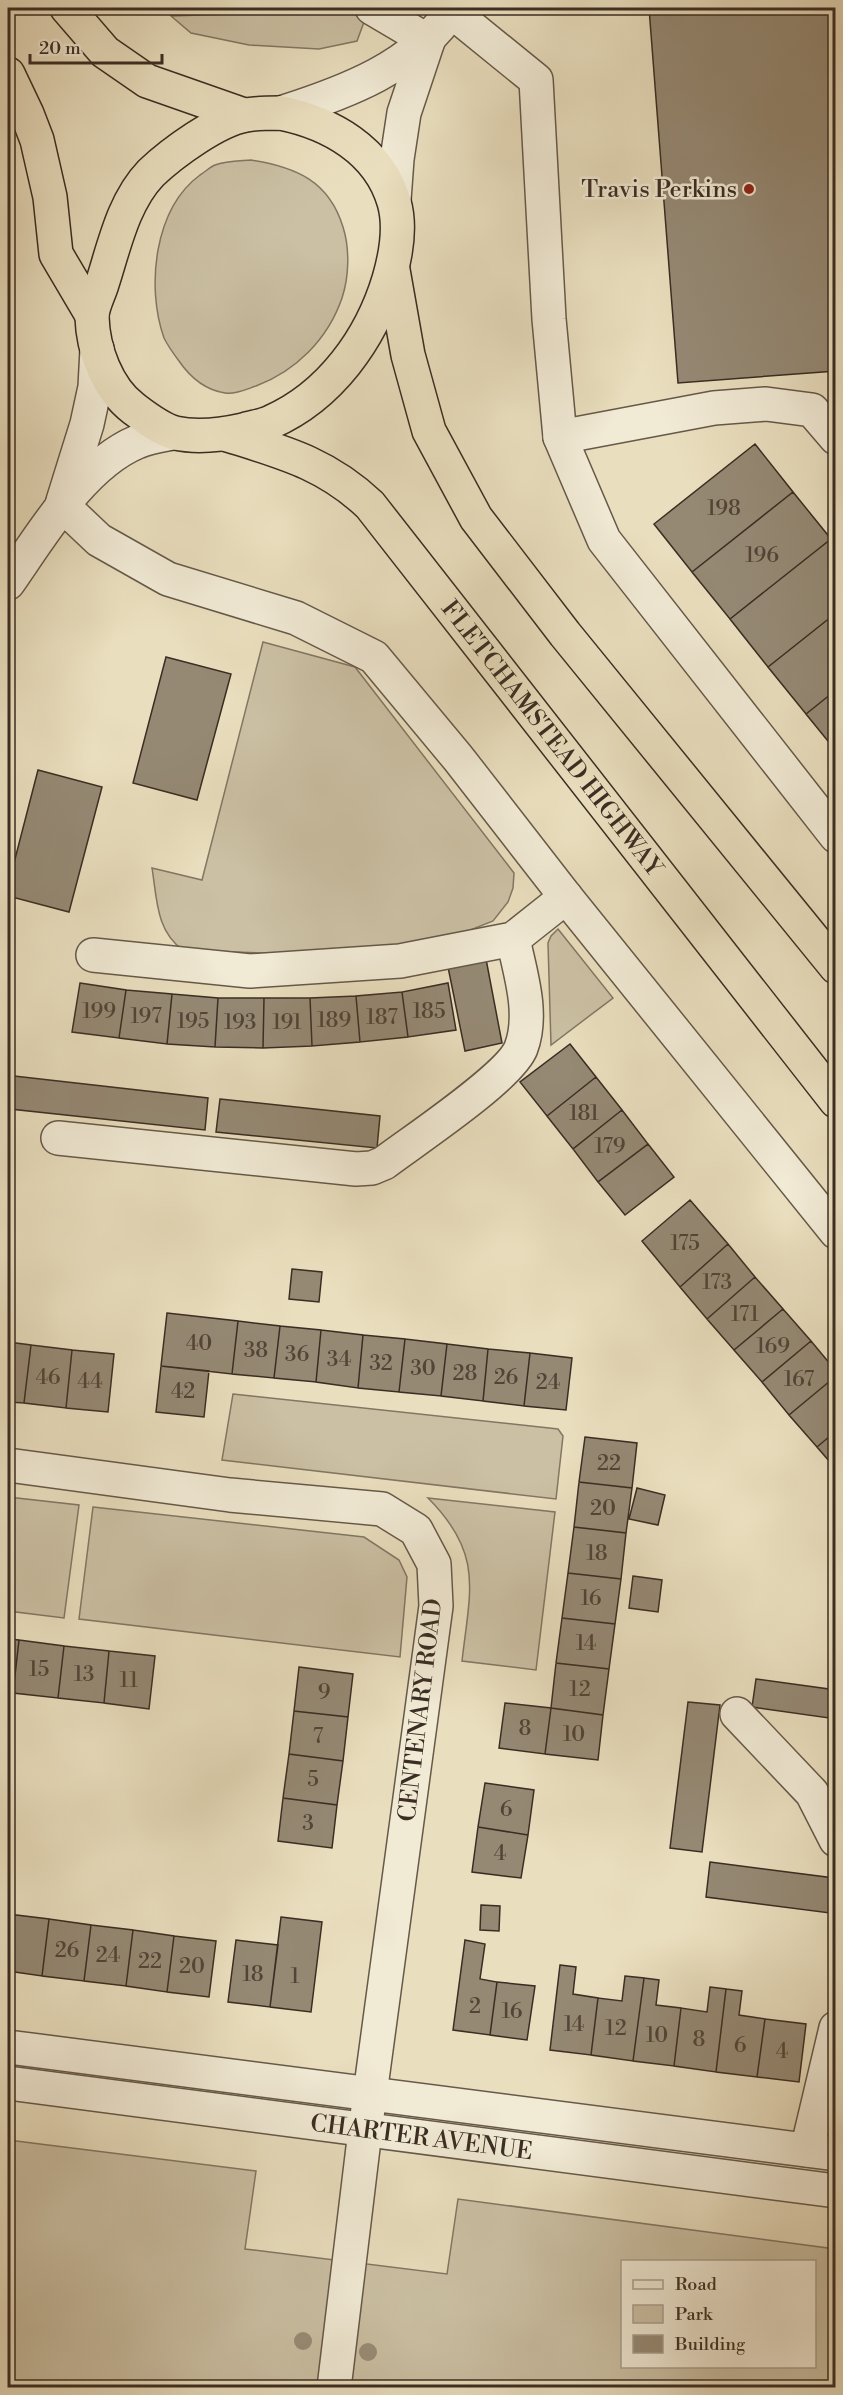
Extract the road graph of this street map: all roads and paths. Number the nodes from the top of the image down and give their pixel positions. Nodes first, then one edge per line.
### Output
1 (67, 8) edge
2 (372, 8) edge
3 (452, 9) edge
4 (428, 41) junction
5 (8, 74) edge
6 (280, 113) junction
7 (244, 115) junction
8 (394, 200) junction
9 (392, 268) junction
10 (92, 315) junction
11 (97, 349) junction
12 (173, 433) junction
13 (225, 434) junction
14 (560, 437) junction
15 (836, 438) edge
16 (62, 506) junction
17 (8, 583) edge
18 (836, 836) edge
19 (566, 897) junction
20 (513, 939) junction
21 (93, 955) dead end
22 (836, 967) edge
23 (836, 1101) edge
24 (58, 1138) dead end
25 (836, 1232) edge
26 (8, 1465) edge
27 (737, 1714) dead end
28 (836, 1840) edge
29 (836, 2028) edge
30 (8, 2047) edge
31 (8, 2083) edge
32 (370, 2093) junction
33 (365, 2131) junction
34 (821, 2152) edge
35 (836, 2191) edge
36 (334, 2388) edge

1 - 7 highway
2 - 4 street
3 - 4 street
3 - 14 street
4 - 6 street
4 - 8 street
5 - 10 highway
6 - 7 highway
6 - 8 highway
7 - 10 highway
8 - 9 highway
9 - 13 highway
9 - 22 highway
10 - 11 highway
11 - 12 highway
11 - 16 street
12 - 13 highway
12 - 16 street
13 - 23 highway, FLETCHAMSTEAD HIGHWAY
14 - 15 street
14 - 18 street
16 - 17 street
16 - 19 street
19 - 20 street
19 - 25 street
20 - 21 street
20 - 24 street
26 - 32 street, CENTENARY ROAD
27 - 28 street
29 - 34 street
30 - 32 street, CHARTER AVENUE
31 - 33 street, CHARTER AVENUE
32 - 33 street, CENTENARY ROAD
32 - 34 street, CHARTER AVENUE
33 - 35 street, CHARTER AVENUE
33 - 36 street, CENTENARY ROAD

